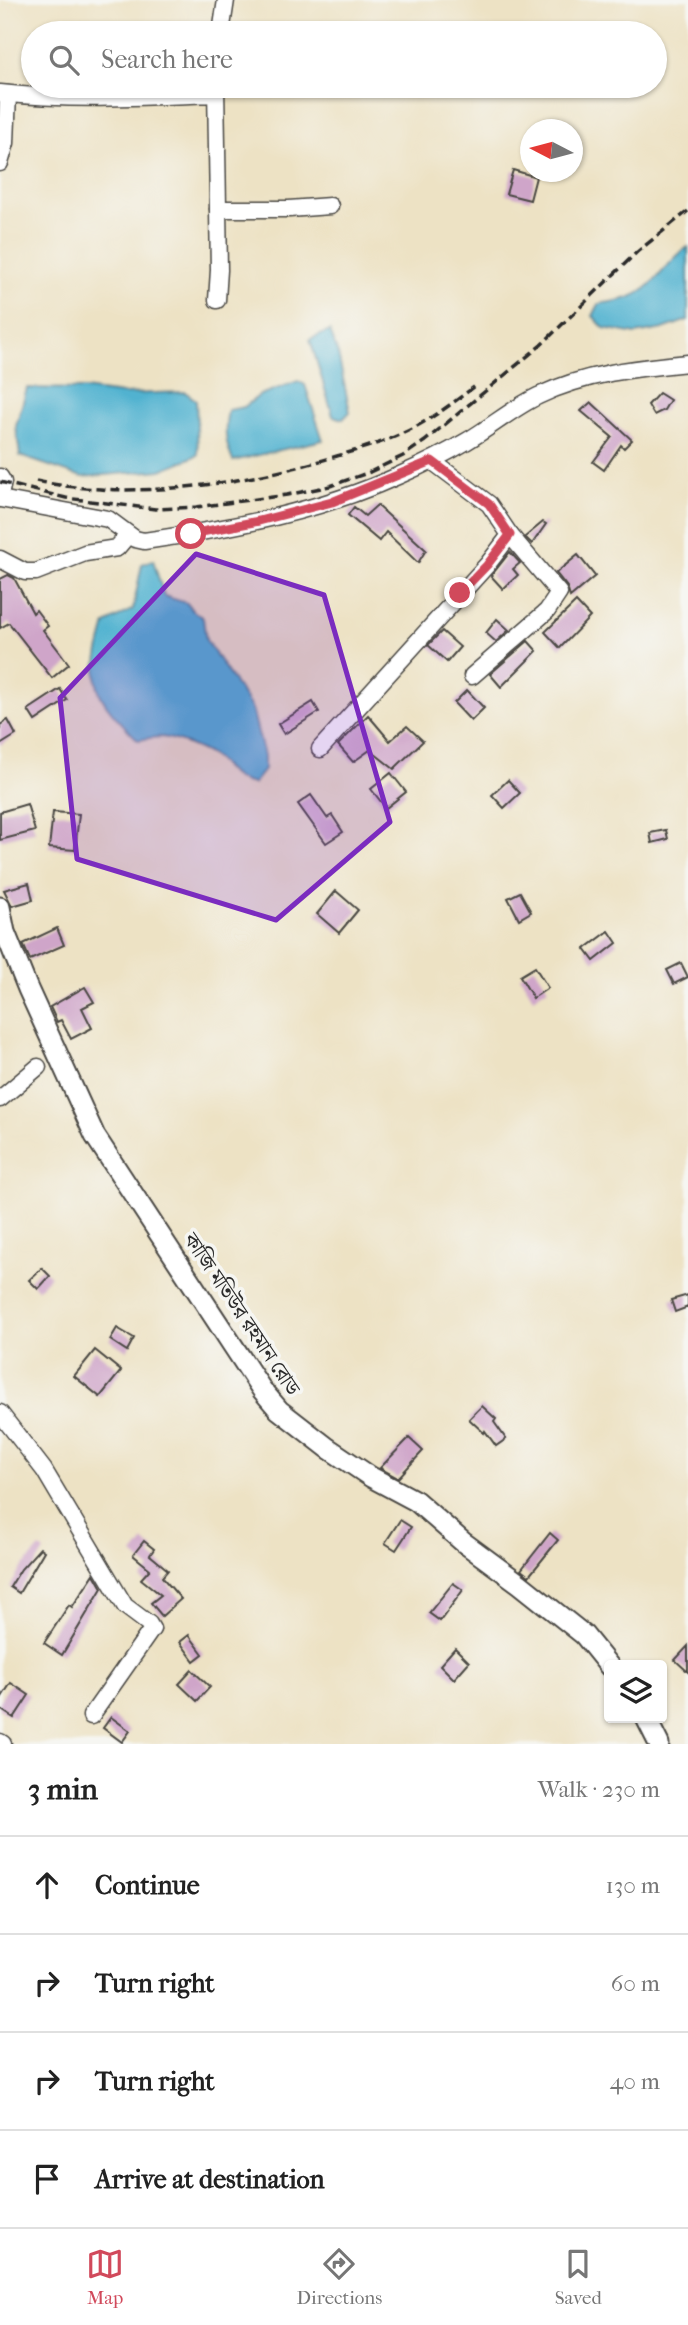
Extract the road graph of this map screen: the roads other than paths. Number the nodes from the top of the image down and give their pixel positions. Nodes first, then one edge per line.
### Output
1 (226, 0) edge
2 (223, 21) edge
3 (4, 93) edge
4 (216, 98) edge
5 (0, 163) edge
6 (330, 206) dead end
7 (218, 209) junction
8 (216, 300) dead end
9 (688, 363) edge
10 (432, 461) junction
11 (0, 477) edge
12 (0, 497) edge
13 (128, 535) junction
14 (510, 535) junction
15 (0, 559) edge
16 (472, 676) dead end
17 (320, 750) dead end
18 (0, 907) edge
19 (38, 1068) dead end
20 (0, 1099) edge
21 (0, 1413) edge
22 (604, 1660) edge
23 (90, 1716) dead end
24 (648, 1723) edge
25 (659, 1744) edge

1 - 2 street
3 - 5 street
4 - 7 street
6 - 7 street
7 - 8 street
9 - 10 street
10 - 13 street
10 - 14 street
11 - 12 street
12 - 13 street
13 - 15 street
14 - 16 street
14 - 17 street
18 - 22 main road, কাজি মতিউর রহমান রোড
19 - 20 street
21 - 23 street
24 - 25 main road

